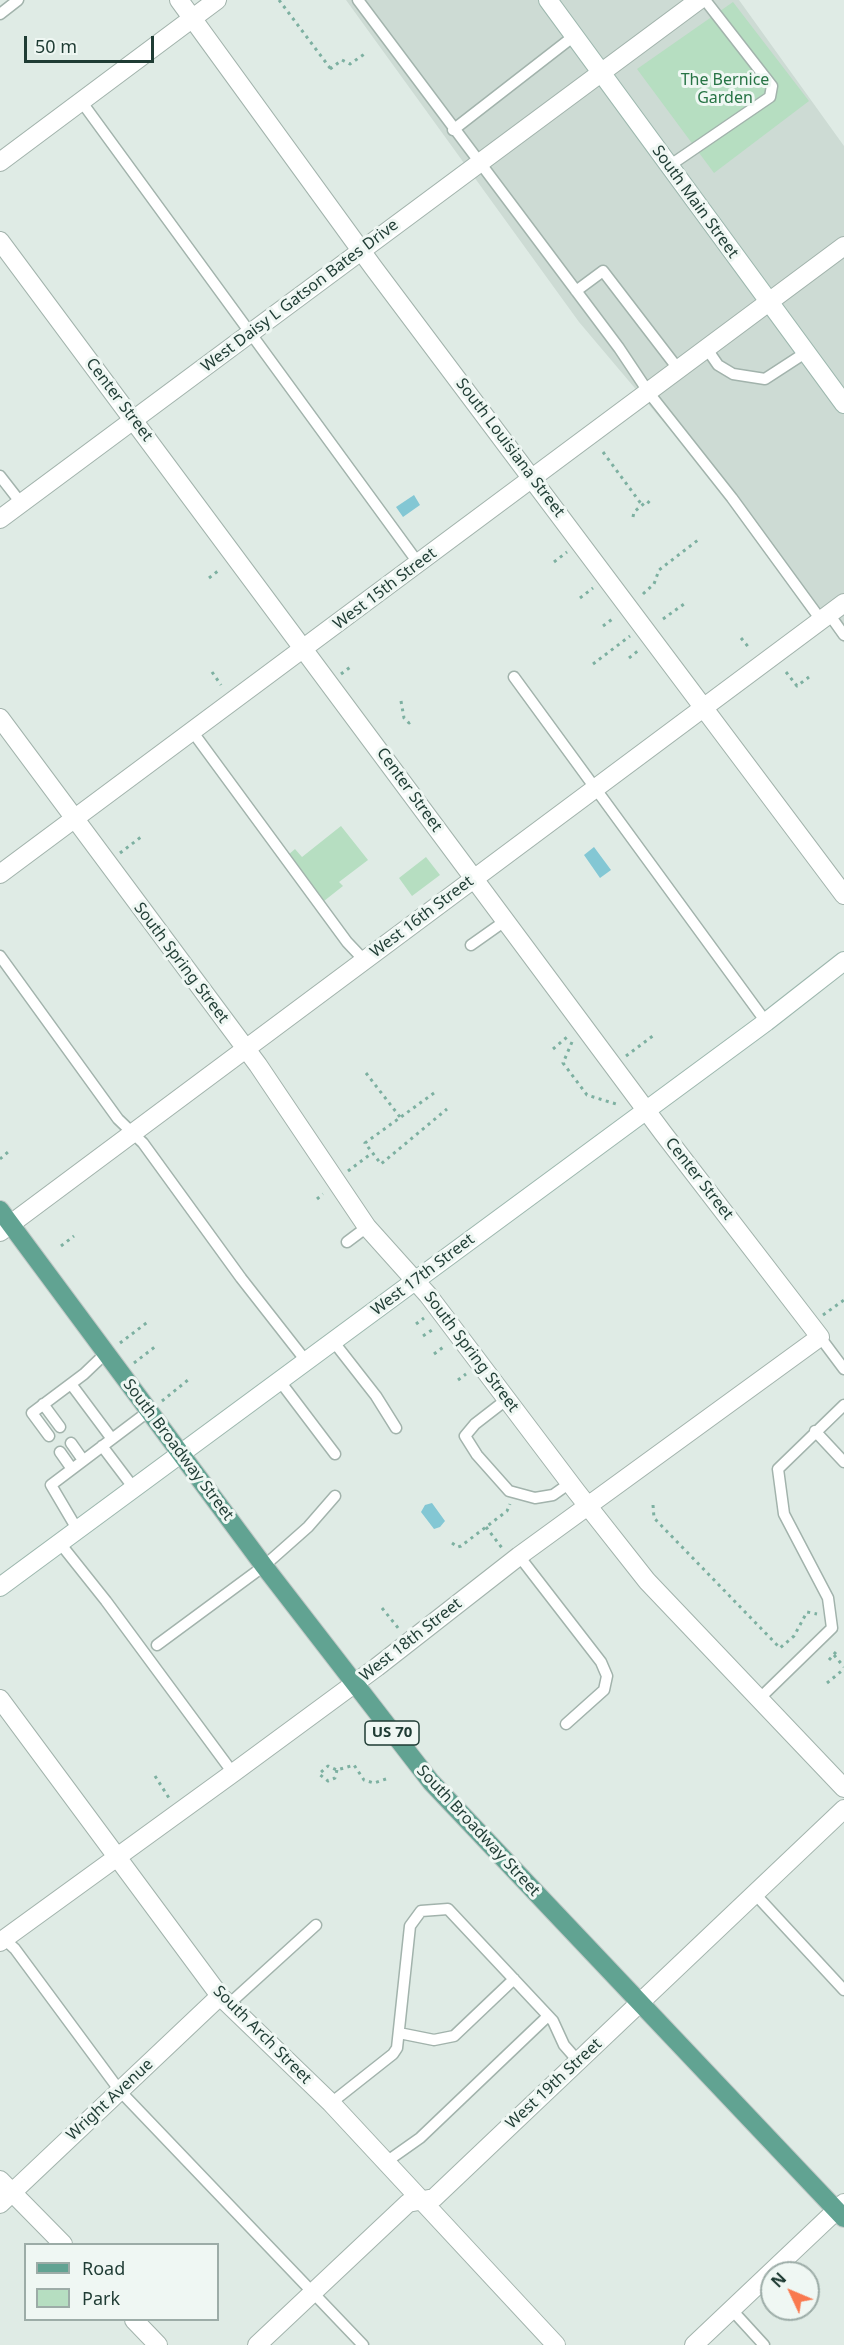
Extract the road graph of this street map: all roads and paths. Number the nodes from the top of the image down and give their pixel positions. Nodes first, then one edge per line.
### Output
1 (18, 0) edge
2 (179, 0) edge
3 (217, 0) edge
4 (279, 0) edge
5 (358, 0) edge
6 (548, 0) edge
7 (699, 0) edge
8 (705, 0) edge
9 (0, 14) edge
10 (192, 19) junction
11 (574, 36) junction
12 (366, 53) dead end
13 (600, 74) junction
14 (81, 101) junction
15 (453, 130) junction
16 (0, 162) edge
17 (478, 164) junction
18 (669, 166) junction
19 (0, 242) edge
20 (844, 246) edge
21 (362, 250) junction
22 (576, 291) junction
23 (769, 301) junction
24 (251, 333) junction
25 (707, 349) junction
26 (805, 353) junction
27 (679, 370) junction
28 (649, 393) junction
29 (844, 404) edge
30 (133, 419) junction
31 (603, 452) dead end
32 (0, 476) edge
33 (532, 477) junction
34 (21, 503) junction
35 (642, 505) junction
36 (652, 506) dead end
37 (633, 517) dead end
38 (0, 519) edge
39 (698, 540) dead end
40 (419, 564) junction
41 (218, 571) dead end
42 (209, 578) dead end
43 (643, 594) dead end
44 (844, 603) edge
45 (684, 604) dead end
46 (825, 617) junction
47 (663, 619) dead end
48 (644, 626) junction
49 (844, 635) edge
50 (741, 638) dead end
51 (750, 649) dead end
52 (303, 650) junction
53 (636, 652) dead end
54 (628, 658) dead end
55 (593, 664) dead end
56 (212, 672) dead end
57 (786, 672) dead end
58 (514, 677) dead end
59 (809, 677) dead end
60 (221, 685) dead end
61 (401, 701) dead end
62 (704, 708) junction
63 (0, 718) edge
64 (413, 720) dead end
65 (192, 731) junction
66 (596, 788) junction
67 (73, 819) junction
68 (141, 837) dead end
69 (106, 863) junction
70 (0, 874) edge
71 (473, 878) junction
72 (844, 895) edge
73 (505, 921) junction
74 (471, 945) dead end
75 (0, 956) edge
76 (364, 960) junction
77 (844, 961) edge
78 (766, 1022) junction
79 (654, 1035) dead end
80 (567, 1037) dead end
81 (572, 1042) dead end
82 (246, 1048) junction
83 (553, 1049) dead end
84 (631, 1052) dead end
85 (366, 1073) dead end
86 (434, 1093) dead end
87 (616, 1104) dead end
88 (447, 1109) dead end
89 (646, 1109) junction
90 (400, 1118) junction
91 (134, 1134) junction
92 (9, 1151) dead end
93 (372, 1153) junction
94 (0, 1159) edge
95 (356, 1165) dead end
96 (4, 1222) edge
97 (367, 1227) junction
98 (74, 1236) dead end
99 (347, 1242) dead end
100 (61, 1246) dead end
101 (415, 1280) junction
102 (844, 1300) edge
103 (420, 1320) dead end
104 (149, 1321) dead end
105 (416, 1324) dead end
106 (815, 1330) junction
107 (430, 1331) dead end
108 (423, 1336) dead end
109 (333, 1341) junction
110 (156, 1346) dead end
111 (442, 1348) dead end
112 (106, 1353) junction
113 (434, 1354) dead end
114 (306, 1361) junction
115 (844, 1369) edge
116 (121, 1374) junction
117 (463, 1376) dead end
118 (188, 1380) dead end
119 (279, 1380) junction
120 (458, 1380) dead end
121 (71, 1384) junction
122 (506, 1400) junction
123 (43, 1404) junction
124 (844, 1405) edge
125 (149, 1411) junction
126 (60, 1427) dead end
127 (396, 1428) dead end
128 (815, 1431) junction
129 (49, 1436) dead end
130 (112, 1438) junction
131 (71, 1443) dead end
132 (102, 1446) junction
133 (60, 1452) dead end
134 (180, 1452) junction
135 (335, 1454) dead end
136 (83, 1460) junction
137 (844, 1462) edge
138 (72, 1469) junction
139 (570, 1483) junction
140 (505, 1486) junction
141 (133, 1487) junction
142 (334, 1496) dead end
143 (653, 1505) dead end
144 (589, 1507) junction
145 (486, 1527) junction
146 (77, 1529) junction
147 (59, 1542) junction
148 (452, 1543) dead end
149 (515, 1558) junction
150 (264, 1566) junction
151 (0, 1587) edge
152 (382, 1608) dead end
153 (830, 1616) junction
154 (409, 1642) junction
155 (157, 1645) dead end
156 (829, 1660) dead end
157 (844, 1668) edge
158 (354, 1683) junction
159 (826, 1683) dead end
160 (0, 1699) edge
161 (759, 1699) junction
162 (566, 1724) dead end
163 (337, 1770) junction
164 (233, 1773) junction
165 (155, 1776) dead end
166 (389, 1778) dead end
167 (844, 1788) edge
168 (844, 1809) edge
169 (179, 1812) junction
170 (118, 1856) junction
171 (755, 1894) junction
172 (316, 1925) dead end
173 (1, 1938) edge
174 (514, 1979) junction
175 (844, 1990) edge
176 (225, 2000) junction
177 (639, 2003) junction
178 (548, 2016) junction
179 (399, 2032) junction
180 (578, 2061) junction
181 (120, 2091) junction
182 (331, 2103) junction
183 (386, 2162) junction
184 (4, 2192) edge
185 (421, 2200) junction
186 (841, 2211) edge
187 (62, 2243) edge
188 (313, 2292) junction
189 (732, 2310) junction
190 (136, 2321) edge
191 (158, 2345) edge
192 (257, 2345) edge
193 (363, 2345) edge
194 (556, 2345) edge
195 (694, 2345) edge
196 (764, 2345) edge

1 - 9 lane
2 - 10 street, South Louisiana Street
3 - 10 street
4 - 12 path
5 - 15 lane
6 - 11 street, South Main Street
7 - 13 street, West Daisy L Gatson Bates Drive
8 - 18 lane
10 - 14 street
10 - 21 street, South Louisiana Street
11 - 13 street, South Main Street
11 - 15 lane
13 - 17 street, West Daisy L Gatson Bates Drive
13 - 18 street, South Main Street
14 - 16 street
14 - 24 lane
15 - 17 lane
17 - 21 street, West Daisy L Gatson Bates Drive
17 - 22 lane
18 - 23 street, South Main Street
19 - 30 street, Center Street
20 - 23 street, West 15th Street
21 - 24 street, West Daisy L Gatson Bates Drive
21 - 33 street, South Louisiana Street
22 - 27 lane
22 - 28 lane
23 - 25 street, West 15th Street
23 - 26 street, South Main Street
24 - 30 street, West Daisy L Gatson Bates Drive
24 - 40 lane
25 - 26 lane
25 - 27 street, West 15th Street
26 - 29 street, South Main Street
27 - 28 street, West 15th Street
28 - 33 street, West 15th Street
28 - 46 lane
30 - 34 street, West Daisy L Gatson Bates Drive
30 - 52 street, Center Street
31 - 35 path
32 - 34 lane
33 - 40 street, West 15th Street
33 - 48 street, South Louisiana Street
34 - 38 street, West Daisy L Gatson Bates Drive
35 - 36 path
35 - 37 path
39 - 43 path
40 - 52 street, West 15th Street
41 - 42 path
44 - 46 street, West 16th Street
45 - 47 path
46 - 49 lane
46 - 62 street, West 16th Street
48 - 55 path
48 - 62 street, South Louisiana Street
50 - 51 path
52 - 65 street, West 15th Street
52 - 71 street, Center Street
53 - 54 path
56 - 60 path
57 - 59 path
58 - 66 lane
61 - 64 path
62 - 66 street, West 16th Street
62 - 72 street, South Louisiana Street
63 - 67 street, South Spring Street
65 - 67 street, West 15th Street
65 - 76 lane
66 - 71 street, West 16th Street
66 - 78 lane
67 - 69 street, South Spring Street
67 - 70 street, West 15th Street
68 - 69 path
69 - 82 street, South Spring Street
71 - 73 street, Center Street
71 - 76 street, West 16th Street
73 - 74 lane
73 - 89 street, Center Street
75 - 91 lane
76 - 82 street, West 16th Street
77 - 78 street, West 17th Street
78 - 89 street, West 17th Street
79 - 84 path
80 - 83 path
81 - 87 path
82 - 91 street, West 16th Street
82 - 97 street, South Spring Street
85 - 90 path
86 - 90 path
88 - 93 path
89 - 101 street, West 17th Street
89 - 106 street, Center Street
90 - 93 path
91 - 96 street, West 16th Street
91 - 114 lane
92 - 94 path
93 - 95 path
96 - 112 main road, South Broadway Street / US 70
97 - 99 lane
97 - 101 street, South Spring Street
98 - 100 path
101 - 109 street, West 17th Street
101 - 122 street, South Spring Street
102 - 106 path
103 - 105 path
104 - 112 path
106 - 115 lane
106 - 144 street, West 18th Street
107 - 108 path
109 - 114 street, West 17th Street
109 - 127 lane
110 - 116 path
111 - 113 path
112 - 116 main road, South Broadway Street / US 70
112 - 121 lane
114 - 119 street, West 17th Street
116 - 125 main road, South Broadway Street / US 70
117 - 120 path
118 - 125 path
119 - 134 street, West 17th Street
119 - 135 lane
121 - 123 lane
121 - 130 lane
122 - 139 street, South Spring Street
122 - 140 lane
123 - 126 lane
123 - 129 lane
124 - 128 lane
125 - 130 lane
125 - 134 main road, South Broadway Street / US 70
128 - 137 lane
128 - 153 lane
130 - 132 lane
131 - 136 lane
132 - 136 lane
132 - 141 lane
133 - 138 lane
134 - 141 street, West 17th Street
134 - 150 main road, South Broadway Street / US 70
136 - 138 lane
138 - 146 lane
139 - 140 lane
139 - 144 street, South Spring Street
140 - 145 path
141 - 146 street, West 17th Street
142 - 150 lane
143 - 153 path
144 - 149 street, West 18th Street
144 - 161 street, South Spring Street
145 - 148 path
145 - 149 path
146 - 147 street, West 17th Street
147 - 151 street, West 17th Street
147 - 164 lane
149 - 154 street, West 18th Street
149 - 162 lane
150 - 155 lane
150 - 158 main road, South Broadway Street / US 70
152 - 154 path
153 - 161 lane
154 - 158 street, West 18th Street
156 - 157 path
157 - 159 path
158 - 164 street, West 18th Street
158 - 177 main road, South Broadway Street / US 70
160 - 170 street, South Arch Street
161 - 167 street, South Spring Street
163 - 163 path
163 - 166 path
164 - 169 street, West 18th Street
165 - 169 path
168 - 171 street, West 19th Street
169 - 170 street, West 18th Street
170 - 173 street, West 18th Street
170 - 176 street, South Arch Street
171 - 175 lane
171 - 177 street, West 19th Street
172 - 176 lane
173 - 181 lane
174 - 178 lane
174 - 179 lane
174 - 179 lane
176 - 181 street, Wright Avenue
176 - 182 street, South Arch Street
177 - 180 street, West 19th Street
177 - 186 main road, South Broadway Street / US 70
178 - 180 lane
178 - 183 lane
179 - 182 lane
180 - 185 street, West 19th Street
181 - 184 street, Wright Avenue
181 - 188 lane
182 - 183 street, South Arch Street
183 - 185 street, South Arch Street
184 - 187 street
185 - 188 street, West 19th Street
185 - 194 street, South Arch Street
186 - 189 street
188 - 192 street, West 19th Street
188 - 193 lane
189 - 195 street
189 - 196 lane
190 - 191 street

